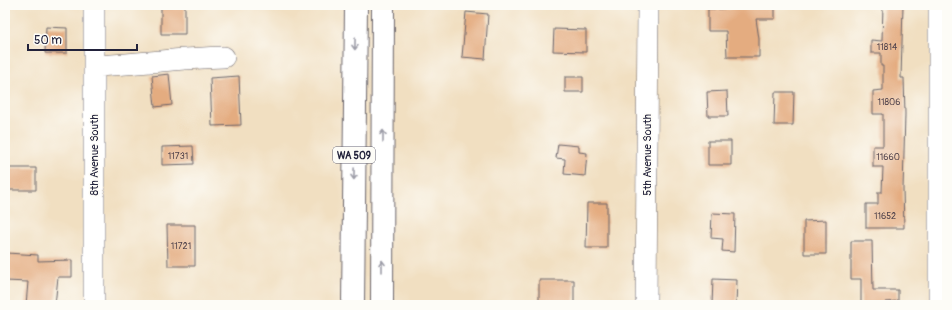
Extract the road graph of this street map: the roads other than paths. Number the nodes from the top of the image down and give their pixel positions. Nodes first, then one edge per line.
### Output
1 (94, 5) edge
2 (356, 5) edge
3 (383, 5) edge
4 (648, 5) edge
5 (940, 5) edge
6 (224, 57) dead end
7 (94, 66) junction
8 (94, 305) edge
9 (353, 305) edge
10 (382, 305) edge
11 (646, 305) edge
12 (939, 305) edge

1 - 7 street, 8th Avenue South
2 -> 9 highway, WA 509
10 -> 3 highway, WA 509
4 - 11 street, 5th Avenue South
5 - 12 street
6 - 7 street
7 - 8 street, 8th Avenue South

